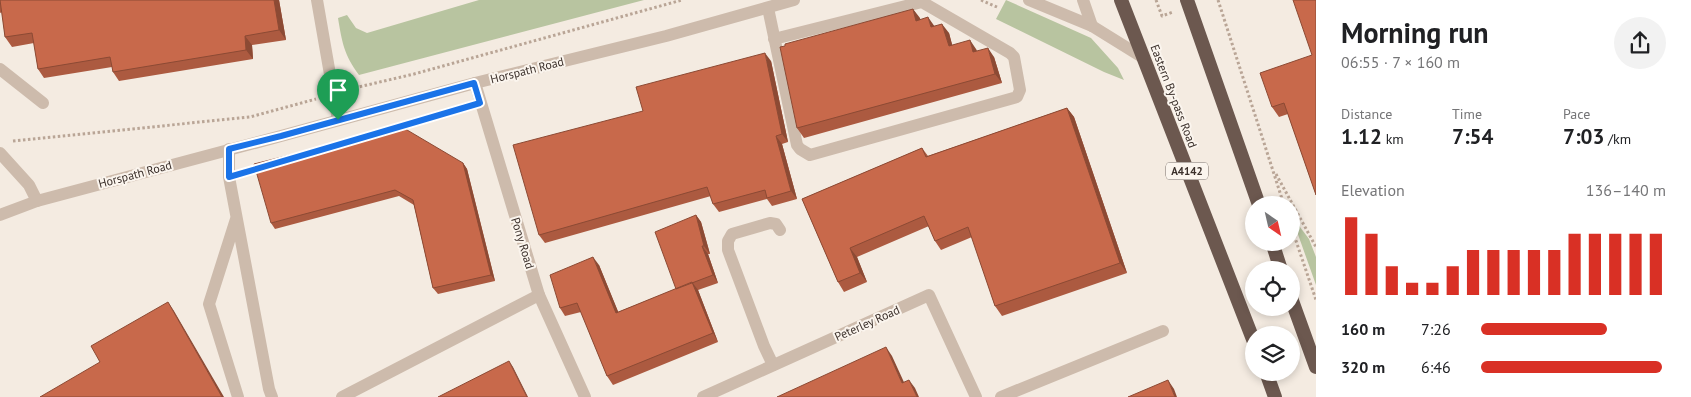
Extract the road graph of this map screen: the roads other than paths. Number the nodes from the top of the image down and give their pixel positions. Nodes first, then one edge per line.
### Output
1 (317, 0) edge
2 (794, 0) edge
3 (1029, 0) edge
4 (1083, 0) edge
5 (1121, 0) edge
6 (1187, 0) edge
7 (768, 8) junction
8 (1092, 26) junction
9 (774, 39) junction
10 (1142, 58) junction
11 (0, 69) edge
12 (474, 83) junction
13 (43, 104) dead end
14 (338, 120) junction
15 (229, 149) junction
16 (0, 153) edge
17 (1256, 196) edge
18 (37, 201) junction
19 (0, 215) edge
20 (236, 216) junction
21 (780, 230) dead end
22 (539, 295) junction
23 (1298, 316) edge
24 (1248, 326) edge
25 (1163, 331) dead end
26 (772, 365) junction
27 (1316, 367) edge
28 (1269, 381) edge
29 (238, 397) edge
30 (272, 397) edge
31 (342, 397) edge
32 (585, 397) edge
33 (703, 397) edge
34 (976, 397) edge
35 (1001, 397) edge
36 (1275, 397) edge

1 - 14 street
2 - 7 street, Horspath Road
3 - 8 street
4 - 8 street
5 - 10 highway, Eastern By-pass Road / A4142
6 - 17 highway
7 - 9 street
7 - 12 street, Horspath Road
8 - 10 street
9 - 9 street
10 - 24 highway, Eastern By-pass Road / A4142
11 - 13 street
12 - 14 street, Horspath Road
12 - 22 street, Pony Road
14 - 15 street, Horspath Road
15 - 18 street, Horspath Road
15 - 20 street
16 - 18 street
18 - 19 street, Horspath Road
20 - 29 street
20 - 30 street
21 - 26 street
22 - 31 street
22 - 32 street, Pony Road
23 - 27 highway
25 - 35 street
26 - 33 street, Peterley Road
26 - 34 street, Peterley Road
28 - 36 highway

